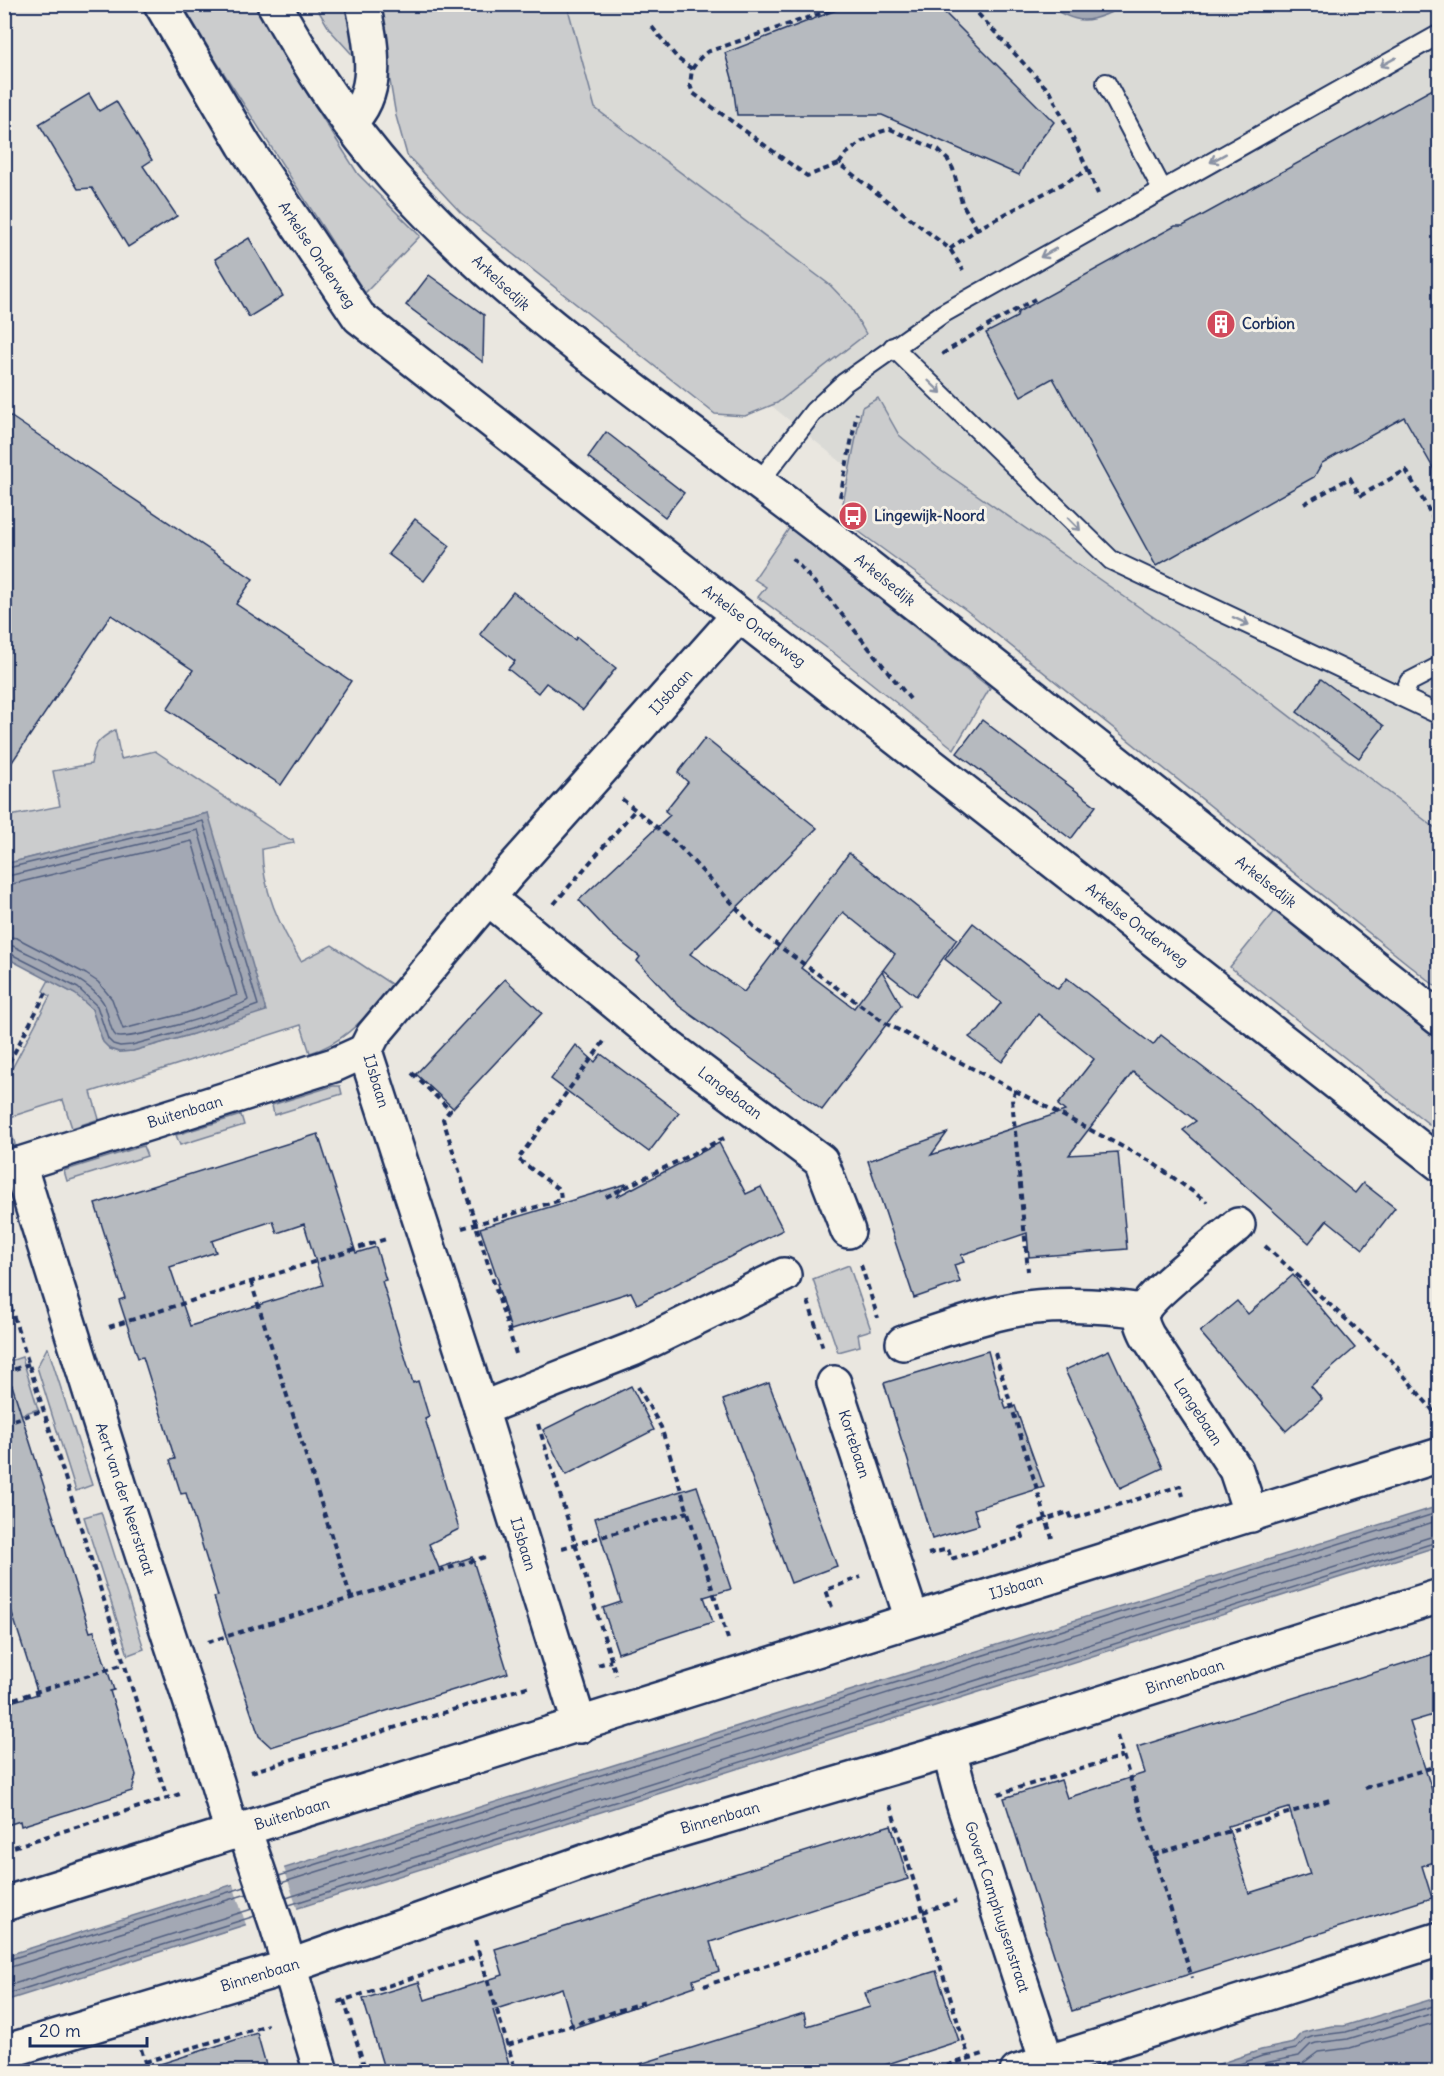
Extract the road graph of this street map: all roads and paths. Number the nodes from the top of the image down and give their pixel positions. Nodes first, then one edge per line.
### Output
1 (161, 4) edge
2 (274, 4) edge
3 (363, 4) edge
4 (848, 4) edge
5 (969, 4) edge
6 (652, 27) dead end
7 (1440, 34) edge
8 (692, 69) junction
9 (1106, 83) dead end
10 (349, 123) junction
11 (839, 164) junction
12 (1162, 189) junction
13 (977, 229) junction
14 (950, 249) junction
15 (977, 294) junction
16 (893, 346) junction
17 (916, 369) junction
18 (859, 404) dead end
19 (759, 482) junction
20 (1304, 504) dead end
21 (839, 505) dead end
22 (791, 506) junction
23 (1440, 530) edge
24 (738, 616) junction
25 (1440, 666) edge
26 (1402, 697) junction
27 (912, 707) dead end
28 (1440, 715) edge
29 (621, 798) dead end
30 (635, 810) junction
31 (488, 898) junction
32 (530, 932) junction
33 (46, 993) dead end
34 (626, 1012) junction
35 (1440, 1019) edge
36 (365, 1051) junction
37 (4, 1072) edge
38 (1016, 1090) junction
39 (763, 1118) junction
40 (1440, 1164) edge
41 (12, 1167) edge
42 (606, 1197) dead end
43 (1238, 1225) junction
44 (848, 1232) joint
45 (393, 1237) dead end
46 (427, 1239) junction
47 (251, 1282) junction
48 (794, 1283) joint
49 (4, 1286) edge
50 (1031, 1308) junction
51 (1143, 1311) junction
52 (984, 1318) junction
53 (109, 1327) dead end
54 (891, 1334) joint
55 (620, 1355) junction
56 (29, 1364) junction
57 (4, 1373) edge
58 (834, 1383) joint
59 (481, 1409) junction
60 (44, 1410) junction
61 (1440, 1418) edge
62 (4, 1423) edge
63 (1440, 1455) edge
64 (688, 1512) junction
65 (1251, 1515) junction
66 (493, 1554) dead end
67 (528, 1558) junction
68 (1063, 1572) junction
69 (1440, 1596) edge
70 (351, 1598) junction
71 (912, 1619) junction
72 (729, 1640) dead end
73 (208, 1642) dead end
74 (611, 1661) dead end
75 (124, 1664) junction
76 (564, 1676) junction
77 (4, 1702) edge
78 (1105, 1702) junction
79 (580, 1726) junction
80 (949, 1751) junction
81 (1123, 1756) junction
82 (1440, 1765) edge
83 (217, 1782) junction
84 (1365, 1788) dead end
85 (997, 1794) dead end
86 (167, 1798) junction
87 (1333, 1799) dead end
88 (889, 1802) dead end
89 (238, 1831) junction
90 (4, 1850) edge
91 (1153, 1855) junction
92 (4, 1904) edge
93 (464, 1904) junction
94 (924, 1913) junction
95 (1440, 1939) edge
96 (288, 1967) junction
97 (705, 1986) dead end
98 (1195, 1988) dead end
99 (344, 2000) dead end
100 (645, 2002) dead end
101 (508, 2045) junction
102 (4, 2052) edge
103 (969, 2058) dead end
104 (1032, 2067) edge
105 (321, 2072) edge
106 (366, 2072) edge
107 (516, 2072) edge

1 - 24 street, Arkelse Onderweg
2 - 10 street, Arkelsedijk
3 - 10 street
4 - 8 path
5 - 13 path
6 - 8 path
7 -> 12 lane
8 - 11 path
9 - 12 lane
10 - 19 street, Arkelsedijk
11 - 13 path
11 - 14 path
12 -> 15 lane
13 - 14 path
14 - 15 path
15 - 16 lane
15 - 17 path
16 - 17 lane
16 - 19 lane
17 -> 26 lane
18 - 21 path
19 - 22 street, Arkelsedijk
20 - 23 path
22 - 27 path
22 - 35 street, Arkelsedijk
24 - 31 street, IJsbaan
24 - 40 street, Arkelse Onderweg
25 - 26 lane
26 - 28 lane
29 - 30 path
30 - 32 path
30 - 38 path
31 - 32 street, Langebaan
31 - 36 street, IJsbaan
32 - 34 street, Langebaan
33 - 37 path
34 - 39 street, Langebaan
34 - 46 path
36 - 41 street, Buitenbaan
36 - 46 street, IJsbaan
38 - 43 path
38 - 50 path
39 - 42 path
39 - 44 street, Langebaan
41 - 83 street, Aert van der Neerstraat
43 - 51 street
43 - 61 path
44 - 54 path
45 - 47 path
46 - 59 street, IJsbaan
47 - 53 path
47 - 70 path
48 - 55 street
48 - 58 path
49 - 56 path
50 - 51 street
50 - 52 street
51 - 65 street, Langebaan
52 - 54 street
52 - 68 path
55 - 59 street
55 - 64 path
56 - 57 path
56 - 60 path
58 - 71 street, Kortebaan
59 - 67 street, IJsbaan
60 - 62 path
60 - 75 path
63 - 65 street, IJsbaan
64 - 67 path
64 - 72 path
65 - 68 street, IJsbaan
66 - 70 path
67 - 76 street, IJsbaan
68 - 71 street, IJsbaan
69 - 78 street, Binnenbaan
70 - 73 path
71 - 79 street, IJsbaan
74 - 76 path
75 - 77 path
75 - 86 path
76 - 79 street, IJsbaan
76 - 83 path
78 - 80 street, Binnenbaan
78 - 81 path
79 - 89 street, Buitenbaan
80 - 93 street, Binnenbaan
80 - 104 street, Govert Camphuysenstraat
81 - 85 path
81 - 91 path
82 - 84 path
83 - 86 path
83 - 89 street, Aert van der Neerstraat
86 - 90 path
87 - 91 path
88 - 94 path
89 - 92 street, Buitenbaan
89 - 96 street, Aert van der Neerstraat
91 - 98 path
93 - 96 street, Binnenbaan
93 - 101 path
94 - 97 path
94 - 103 path
95 - 104 street
96 - 102 street, Binnenbaan
96 - 105 street, Aert van der Neerstraat
99 - 106 path
100 - 101 path
101 - 107 path

